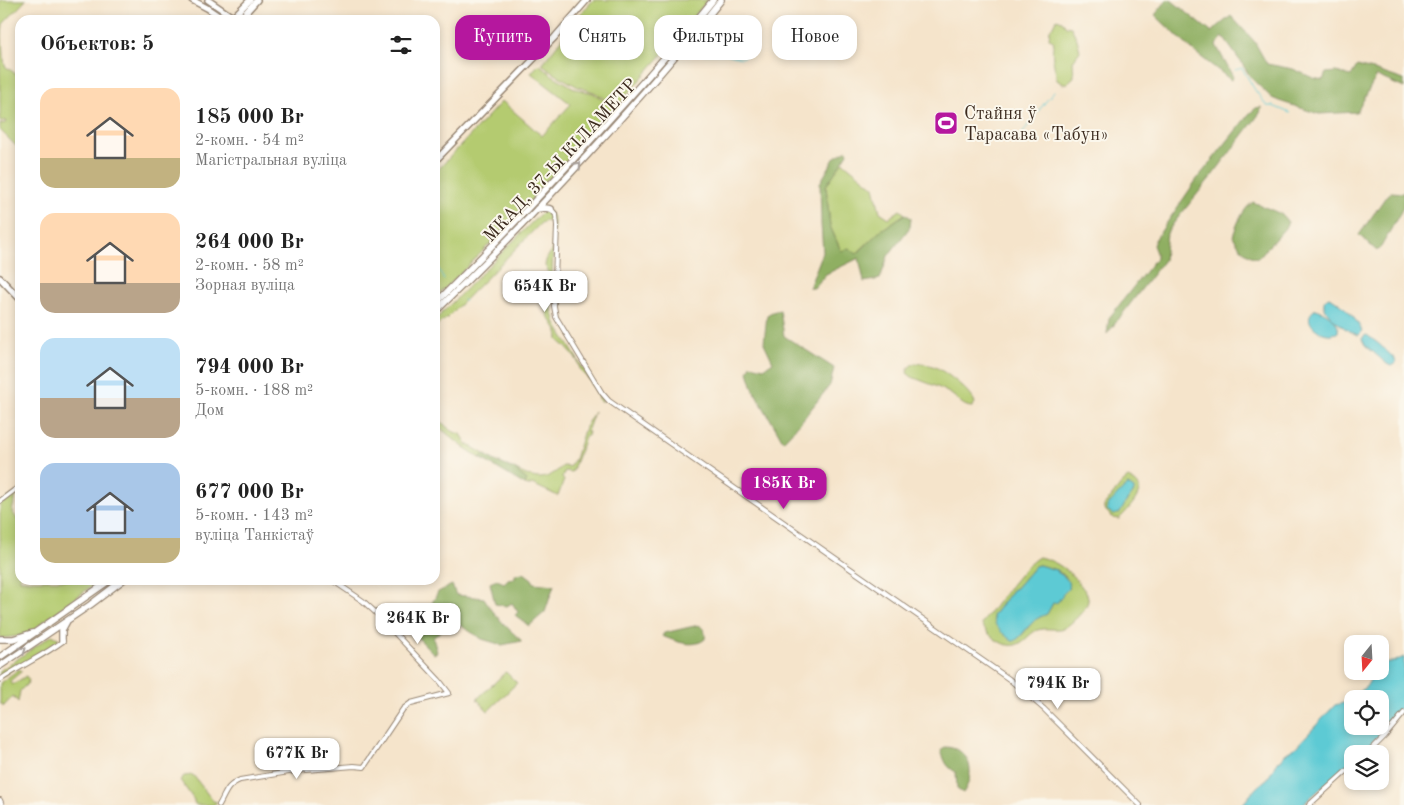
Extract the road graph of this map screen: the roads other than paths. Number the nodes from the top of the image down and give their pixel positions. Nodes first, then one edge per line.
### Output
1 (192, 0) edge
2 (208, 0) edge
3 (250, 0) edge
4 (257, 0) edge
5 (587, 0) edge
6 (713, 0) edge
7 (721, 0) edge
8 (217, 15) edge
9 (229, 15) edge
10 (238, 15) edge
11 (240, 15) edge
12 (440, 156) edge
13 (548, 198) junction
14 (537, 209) junction
15 (551, 209) junction
16 (0, 278) edge
17 (15, 294) edge
18 (440, 299) edge
19 (440, 307) edge
20 (15, 490) edge
21 (0, 501) edge
22 (103, 585) edge
23 (116, 585) edge
24 (339, 585) edge
25 (68, 620) junction
26 (38, 631) junction
27 (47, 634) junction
28 (0, 640) edge
29 (62, 641) junction
30 (0, 657) edge
31 (0, 666) edge
32 (0, 680) edge
33 (1404, 713) edge
34 (1376, 745) edge
35 (1344, 773) edge
36 (0, 800) edge
37 (2, 805) edge
38 (219, 805) edge
39 (1140, 805) edge
40 (1309, 805) edge

1 - 8 main road
2 - 9 main road
3 - 10 main road
4 - 11 main road
5 - 12 main road
6 - 18 highway, МКАД, 37-Ы КІЛАМЕТР
13 -> 7 highway, МКАД, 37-Ы КІЛАМЕТР
13 - 14 highway, МКАД, 37-Ы КІЛАМЕТР
13 - 15 highway
14 - 15 highway
14 - 19 highway, МКАД, 37-Ы КІЛАМЕТР
15 - 39 street
16 - 17 main road
20 - 21 street
22 - 26 highway
23 - 25 highway
24 - 38 street
25 - 27 highway
25 - 29 highway
26 - 28 highway
26 - 30 highway
27 - 29 highway
31 -> 27 highway
29 - 32 street
33 - 34 street
35 - 40 street
36 - 37 street

